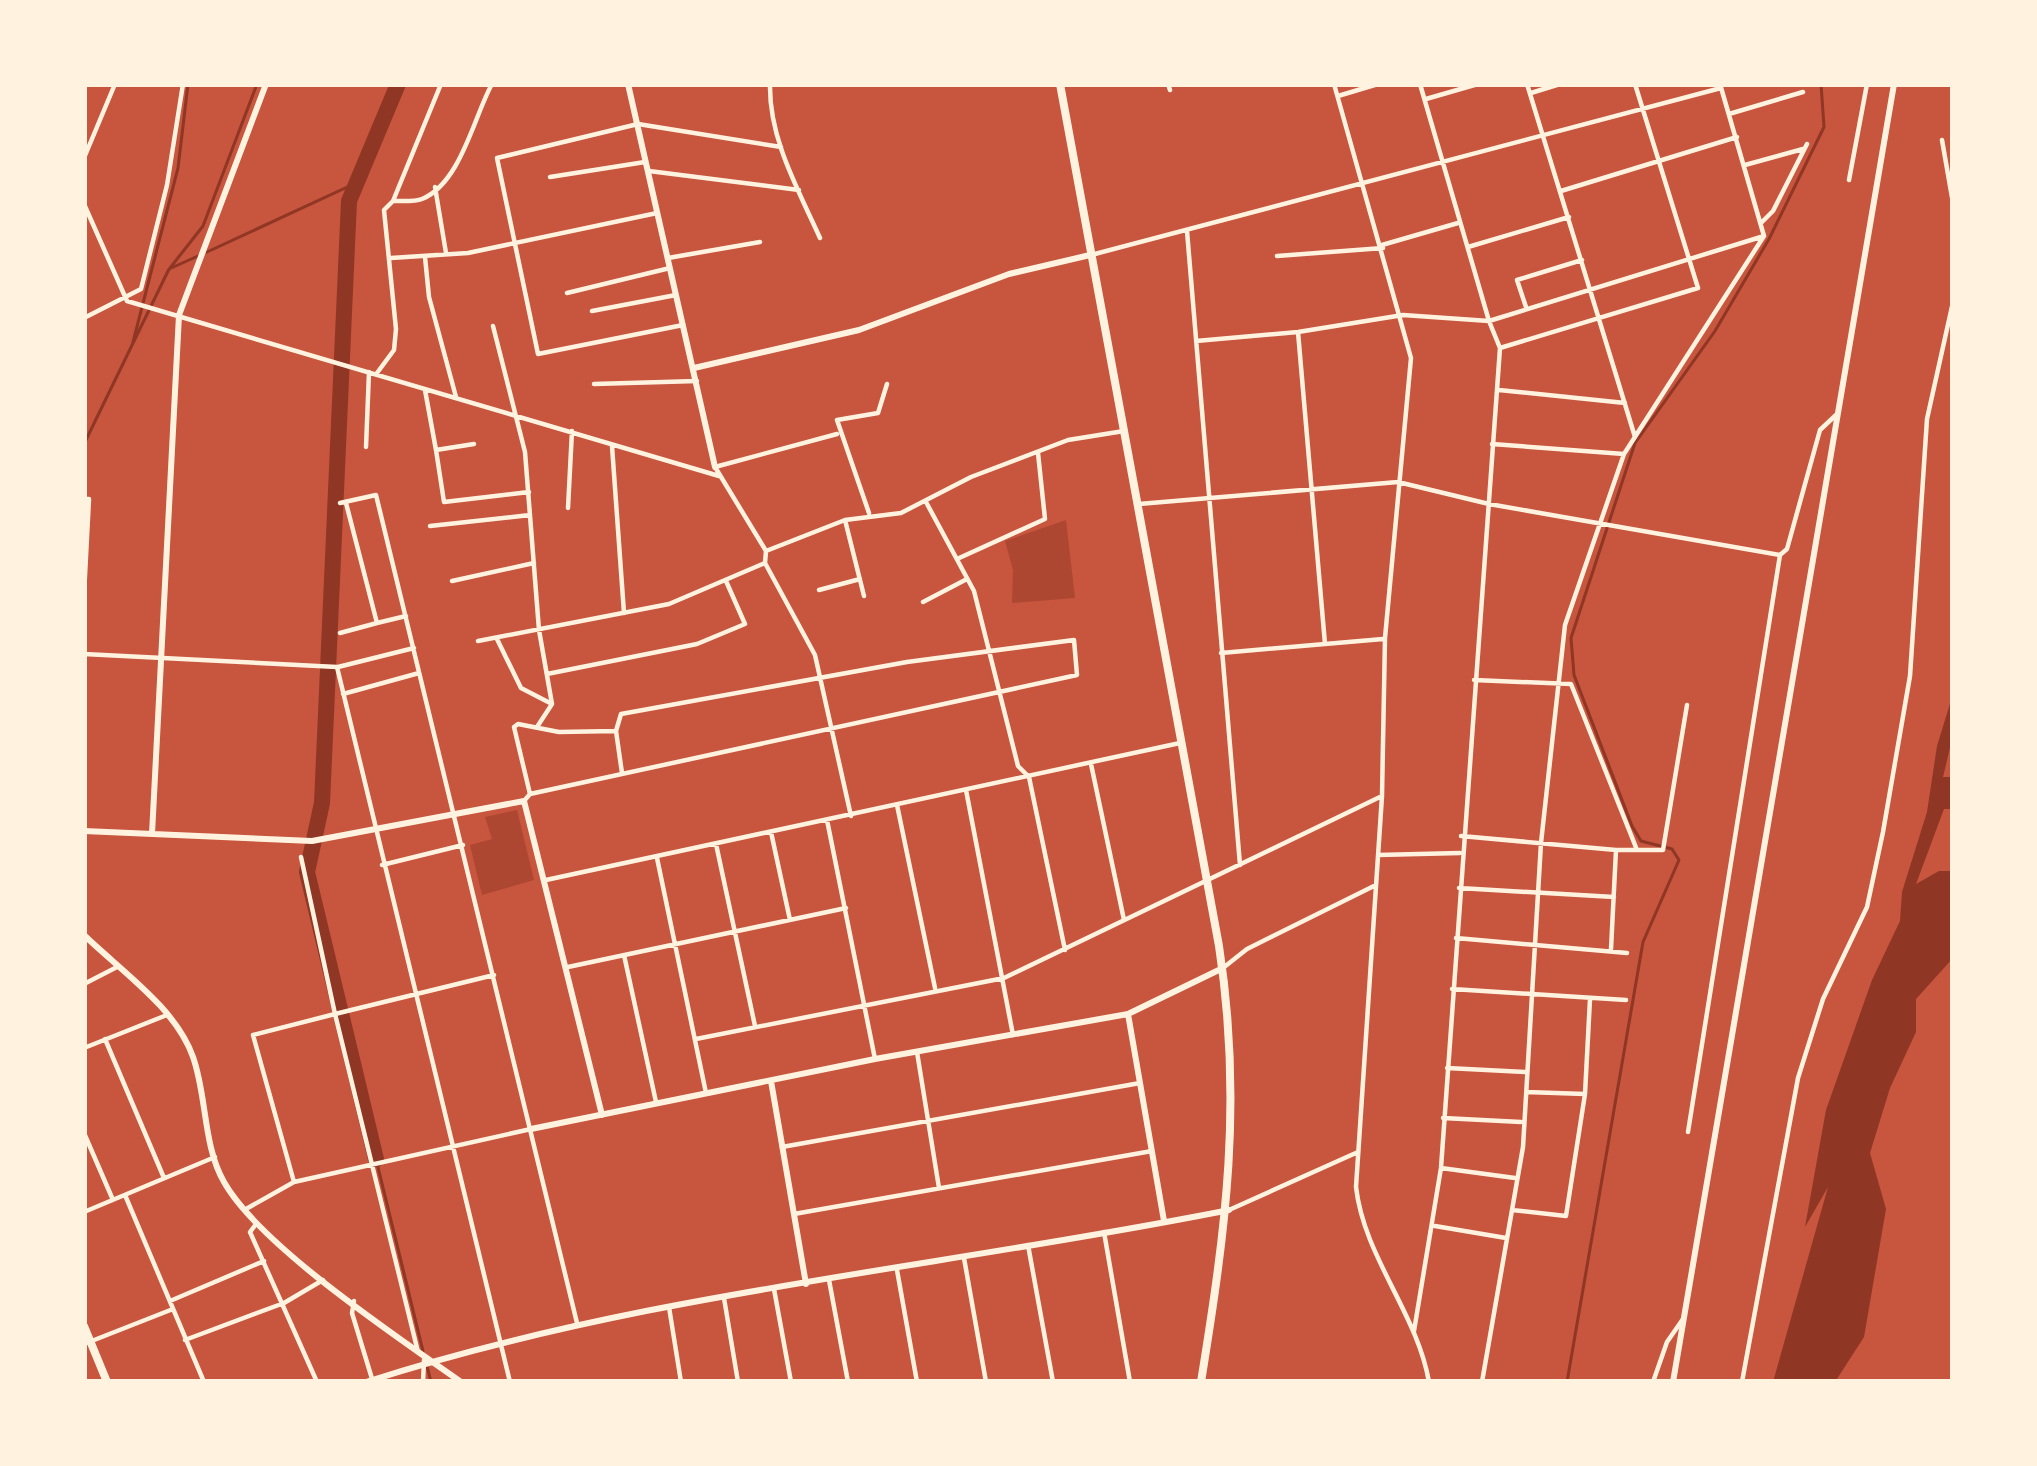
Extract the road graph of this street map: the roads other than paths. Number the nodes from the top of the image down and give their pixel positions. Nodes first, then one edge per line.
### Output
1 (115, 84) edge
2 (183, 84) edge
3 (266, 84) edge
4 (441, 84) edge
5 (492, 84) edge
6 (628, 84) edge
7 (770, 84) edge
8 (1060, 84) edge
9 (1334, 84) edge
10 (1378, 84) edge
11 (1420, 84) edge
12 (1478, 84) edge
13 (1527, 84) edge
14 (1560, 84) edge
15 (1635, 84) edge
16 (1867, 84) edge
17 (1894, 84) edge
18 (1721, 86) edge
19 (1803, 92) dead end
20 (1530, 93) junction
21 (1338, 96) junction
22 (1424, 99) junction
23 (1643, 109) junction
24 (1729, 114) junction
25 (638, 124) junction
26 (1544, 136) junction
27 (1737, 137) junction
28 (1942, 140) dead end
29 (781, 147) junction
30 (84, 158) edge
31 (1659, 161) junction
32 (1443, 162) junction
33 (1745, 165) junction
34 (646, 166) junction
35 (550, 177) dead end
36 (1850, 180) dead end
37 (1364, 183) junction
38 (436, 187) junction
39 (799, 190) junction
40 (1561, 191) junction
41 (393, 201) junction
42 (1953, 203) edge
43 (84, 204) edge
44 (657, 213) junction
45 (1569, 217) junction
46 (1460, 222) junction
47 (1761, 223) junction
48 (1187, 230) junction
49 (1764, 236) junction
50 (820, 238) dead end
51 (515, 242) junction
52 (760, 242) dead end
53 (1383, 247) junction
54 (1468, 247) junction
55 (446, 254) junction
56 (425, 255) junction
57 (1090, 255) junction
58 (1277, 256) dead end
59 (388, 258) junction
60 (668, 258) junction
61 (1582, 260) junction
62 (1690, 260) junction
63 (670, 268) junction
64 (1591, 290) junction
65 (567, 292) dead end
66 (676, 296) junction
67 (127, 301) junction
68 (1953, 302) edge
69 (1527, 310) junction
70 (592, 311) dead end
71 (1403, 315) junction
72 (179, 316) junction
73 (1600, 317) junction
74 (84, 318) edge
75 (1489, 321) junction
76 (683, 325) junction
77 (493, 326) dead end
78 (1298, 332) junction
79 (1196, 341) junction
80 (1500, 348) junction
81 (694, 368) junction
82 (373, 373) junction
83 (697, 381) junction
84 (594, 384) dead end
85 (887, 384) dead end
86 (425, 388) junction
87 (1497, 389) junction
88 (456, 397) junction
89 (1625, 403) junction
90 (518, 415) junction
91 (1835, 415) junction
92 (572, 431) junction
93 (1124, 431) junction
94 (837, 434) junction
95 (1635, 437) junction
96 (474, 444) dead end
97 (611, 444) junction
98 (1492, 444) junction
99 (366, 447) dead end
100 (436, 450) junction
101 (1038, 453) junction
102 (1624, 454) junction
103 (717, 472) junction
104 (1398, 482) junction
105 (1311, 490) junction
106 (529, 492) junction
107 (1209, 497) junction
108 (84, 499) edge
109 (926, 502) junction
110 (1138, 504) junction
111 (1489, 504) junction
112 (568, 508) dead end
113 (869, 513) junction
114 (530, 515) junction
115 (845, 520) junction
116 (1597, 523) junction
117 (430, 526) dead end
118 (766, 551) junction
119 (1780, 555) junction
120 (957, 559) junction
121 (765, 562) junction
122 (534, 563) junction
123 (860, 579) junction
124 (967, 579) junction
125 (726, 580) junction
126 (452, 581) dead end
127 (819, 590) dead end
128 (84, 595) edge
129 (864, 596) dead end
130 (923, 602) dead end
131 (623, 613) junction
132 (406, 616) junction
133 (377, 623) junction
134 (539, 630) junction
135 (340, 633) dead end
136 (1385, 638) junction
137 (497, 639) junction
138 (478, 641) dead end
139 (1325, 644) junction
140 (414, 648) junction
141 (992, 651) junction
142 (1221, 653) junction
143 (84, 654) edge
144 (162, 659) junction
145 (335, 668) junction
146 (420, 673) junction
147 (547, 674) junction
148 (820, 678) junction
149 (1473, 680) junction
150 (1557, 684) junction
151 (1000, 693) junction
152 (343, 694) junction
153 (552, 704) junction
154 (1688, 705) dead end
155 (537, 727) junction
156 (831, 729) junction
157 (616, 731) junction
158 (1182, 743) junction
159 (1091, 764) junction
160 (622, 773) junction
161 (1029, 777) junction
162 (966, 790) junction
163 (1382, 796) junction
164 (527, 798) junction
165 (897, 805) junction
166 (455, 815) junction
167 (850, 816) junction
168 (827, 820) junction
169 (375, 830) junction
170 (84, 831) edge
171 (771, 832) junction
172 (152, 834) junction
173 (1461, 836) junction
174 (1541, 843) junction
175 (716, 844) junction
176 (463, 845) junction
177 (1616, 850) junction
178 (1637, 850) junction
179 (1460, 853) junction
180 (656, 856) junction
181 (1378, 856) junction
182 (301, 857) dead end
183 (382, 865) junction
184 (1240, 865) junction
185 (546, 880) junction
186 (1207, 881) junction
187 (1376, 885) junction
188 (1459, 888) junction
189 (1539, 894) junction
190 (1614, 897) junction
191 (846, 908) junction
192 (790, 920) junction
193 (1124, 920) junction
194 (735, 932) junction
195 (84, 935) edge
196 (1456, 938) junction
197 (676, 944) junction
198 (1534, 944) junction
199 (1611, 949) junction
200 (1065, 950) junction
201 (1627, 953) dead end
202 (624, 955) junction
203 (117, 968) junction
204 (568, 968) junction
205 (1223, 968) junction
206 (494, 976) junction
207 (1004, 978) junction
208 (84, 984) edge
209 (1452, 989) junction
210 (936, 990) junction
211 (414, 995) junction
212 (1532, 996) junction
213 (1590, 999) junction
214 (1626, 1000) dead end
215 (866, 1003) junction
216 (335, 1014) junction
217 (1128, 1014) junction
218 (167, 1015) junction
219 (756, 1027) junction
220 (1013, 1035) junction
221 (105, 1039) junction
222 (696, 1040) junction
223 (84, 1048) edge
224 (917, 1052) junction
225 (875, 1059) junction
226 (1447, 1068) junction
227 (1527, 1072) junction
228 (770, 1079) junction
229 (1140, 1083) junction
230 (1526, 1092) junction
231 (706, 1093) junction
232 (1585, 1094) junction
233 (656, 1104) junction
234 (602, 1115) junction
235 (1443, 1118) junction
236 (928, 1120) junction
237 (1524, 1122) junction
238 (532, 1130) junction
239 (1688, 1132) dead end
240 (84, 1133) edge
241 (451, 1145) junction
242 (782, 1147) junction
243 (1152, 1151) junction
244 (1358, 1152) junction
245 (215, 1157) junction
246 (376, 1164) junction
247 (1441, 1168) junction
248 (164, 1178) junction
249 (1515, 1178) junction
250 (294, 1183) junction
251 (939, 1188) junction
252 (125, 1195) junction
253 (113, 1200) junction
254 (246, 1209) junction
255 (1229, 1210) junction
256 (1512, 1210) junction
257 (84, 1212) edge
258 (794, 1214) junction
259 (1164, 1221) junction
260 (258, 1222) junction
261 (1433, 1226) junction
262 (1104, 1232) junction
263 (1506, 1238) junction
264 (1028, 1245) junction
265 (964, 1257) junction
266 (264, 1260) junction
267 (896, 1268) junction
268 (323, 1280) junction
269 (829, 1280) junction
270 (806, 1284) junction
271 (774, 1289) junction
272 (724, 1298) junction
273 (354, 1300) junction
274 (284, 1303) junction
275 (171, 1305) junction
276 (669, 1307) junction
277 (1683, 1318) junction
278 (578, 1323) junction
279 (84, 1326) edge
280 (1414, 1331) junction
281 (185, 1340) junction
282 (87, 1342) edge
283 (500, 1343) junction
284 (418, 1352) junction
285 (428, 1361) junction
286 (370, 1381) edge
287 (107, 1382) edge
288 (203, 1382) edge
289 (317, 1382) edge
290 (423, 1382) edge
291 (461, 1382) edge
292 (510, 1382) edge
293 (681, 1382) edge
294 (738, 1382) edge
295 (791, 1382) edge
296 (848, 1382) edge
297 (917, 1382) edge
298 (986, 1382) edge
299 (1053, 1382) edge
300 (1130, 1382) edge
301 (1201, 1382) edge
302 (1429, 1382) edge
303 (1481, 1382) edge
304 (1653, 1382) edge
305 (1673, 1382) edge
306 (1742, 1382) edge

1 - 30 street
2 - 67 street
3 - 72 street
4 - 41 street
5 - 38 street
6 - 25 street
7 - 29 street
8 - 57 main road
9 - 21 street
10 - 21 street
11 - 22 street
12 - 22 street
13 - 20 street
14 - 20 street
15 - 23 street
16 - 36 street
17 - 91 street
18 - 23 street
18 - 24 street
19 - 24 street
20 - 26 street
21 - 37 street
22 - 32 street
23 - 26 street
23 - 31 street
24 - 27 street
25 - 29 street
25 - 34 street
25 - 51 street
26 - 32 street
26 - 40 street
27 - 31 street
27 - 33 street
28 - 42 street
29 - 39 street
31 - 40 street
31 - 62 street
32 - 37 street
32 - 46 street
33 - 47 street
33 - 47 street
34 - 35 street
34 - 39 street
34 - 44 street
37 - 48 street
37 - 53 street
38 - 41 street
38 - 55 street
39 - 50 street
40 - 45 street
41 - 59 street
43 - 67 street
44 - 51 street
44 - 60 street
45 - 54 street
45 - 61 street
46 - 53 street
46 - 54 street
47 - 49 street
48 - 57 street
48 - 79 street
49 - 62 street
49 - 95 street
51 - 55 street
51 - 76 street
52 - 60 street
53 - 58 street
53 - 71 street
54 - 75 street
55 - 56 street
56 - 59 street
56 - 88 street
57 - 81 street
57 - 93 main road
59 - 82 street
60 - 63 street
61 - 64 street
61 - 69 street
62 - 64 street
62 - 73 street
63 - 65 street
63 - 66 street
64 - 69 street
64 - 73 street
66 - 70 street
66 - 76 street
67 - 72 street
67 - 74 street
68 - 306 street
69 - 75 street
71 - 75 street
71 - 78 street
71 - 104 street
72 - 82 street
72 - 144 street
73 - 80 street
73 - 89 street
75 - 80 street
76 - 81 street
77 - 90 street
78 - 79 street
78 - 105 street
79 - 107 street
80 - 87 street
81 - 83 street
82 - 86 street
82 - 99 street
83 - 84 street
83 - 103 street
85 - 94 street
86 - 88 street
86 - 100 street
87 - 89 street
87 - 98 street
88 - 90 street
89 - 95 street
90 - 92 street
90 - 106 street
91 - 119 street
91 - 277 street
92 - 97 street
92 - 112 street
93 - 101 street
93 - 110 main road
94 - 103 street
94 - 113 street
95 - 102 street
96 - 100 street
97 - 103 street
97 - 131 street
98 - 102 street
98 - 111 street
100 - 106 street
101 - 109 street
101 - 120 street
102 - 116 street
103 - 118 street
104 - 105 street
104 - 111 street
104 - 136 street
105 - 107 street
105 - 139 street
106 - 114 street
107 - 110 street
107 - 142 street
108 - 128 street
109 - 113 street
109 - 120 street
110 - 158 main road
111 - 116 street
111 - 149 street
113 - 115 street
114 - 117 street
114 - 122 street
115 - 118 street
115 - 123 street
116 - 119 street
116 - 150 street
118 - 121 street
119 - 239 street
120 - 124 street
121 - 125 street
121 - 148 street
122 - 126 street
122 - 134 street
123 - 127 street
123 - 129 street
124 - 130 street
124 - 141 street
125 - 131 street
125 - 147 street
131 - 134 street
132 - 133 street
132 - 133 street
132 - 140 street
133 - 135 street
134 - 137 street
134 - 147 street
136 - 139 street
136 - 163 street
137 - 138 street
137 - 153 street
139 - 142 street
140 - 145 street
140 - 146 street
141 - 148 street
141 - 151 street
141 - 151 street
142 - 184 street
143 - 144 street
144 - 145 street
144 - 172 street
145 - 152 street
146 - 152 street
146 - 166 street
147 - 153 street
148 - 156 street
148 - 157 street
149 - 150 street
149 - 173 street
150 - 174 street
150 - 178 street
151 - 156 street
151 - 161 street
152 - 169 street
153 - 155 street
154 - 178 street
155 - 157 street
155 - 164 street
156 - 160 street
156 - 167 street
157 - 160 street
158 - 159 street
158 - 186 main road
159 - 161 street
159 - 193 street
160 - 164 street
161 - 162 street
161 - 200 street
162 - 165 street
162 - 207 street
163 - 181 street
163 - 184 street
164 - 166 street
164 - 185 street
165 - 167 street
165 - 210 street
166 - 169 street
166 - 176 street
167 - 168 street
168 - 171 street
168 - 191 street
169 - 172 street
169 - 183 street
170 - 172 street
171 - 175 street
171 - 192 street
173 - 174 street
173 - 179 street
174 - 177 street
174 - 189 street
175 - 180 street
175 - 194 street
176 - 183 street
176 - 206 street
177 - 178 street
177 - 190 street
179 - 181 street
179 - 188 street
180 - 185 street
180 - 197 street
181 - 187 street
182 - 216 street
183 - 211 street
184 - 186 street
185 - 204 street
186 - 193 street
186 - 205 main road
187 - 205 street
187 - 244 street
188 - 189 street
188 - 196 street
189 - 190 street
189 - 198 street
190 - 199 street
191 - 192 street
191 - 215 street
192 - 194 street
193 - 200 street
194 - 197 street
194 - 219 street
195 - 203 street
196 - 198 street
196 - 209 street
197 - 202 street
197 - 222 street
198 - 199 street
198 - 212 street
199 - 201 street
200 - 207 street
202 - 204 street
202 - 233 street
203 - 208 street
203 - 218 street
204 - 234 street
205 - 217 street
205 - 255 main road
206 - 211 street
206 - 238 street
207 - 210 street
207 - 220 street
209 - 212 street
209 - 226 street
210 - 215 street
211 - 216 street
211 - 241 street
212 - 213 street
212 - 227 street
213 - 214 street
213 - 232 street
215 - 219 street
215 - 225 street
216 - 246 street
216 - 250 street
217 - 220 street
217 - 229 street
218 - 221 street
218 - 245 street
219 - 222 street
220 - 224 street
221 - 223 street
221 - 248 street
222 - 231 street
224 - 225 street
224 - 236 street
225 - 228 street
226 - 227 street
226 - 235 street
227 - 230 street
228 - 231 street
228 - 242 street
229 - 236 street
229 - 243 street
230 - 232 street
230 - 237 street
231 - 233 street
232 - 256 street
233 - 234 street
234 - 238 street
235 - 237 street
235 - 247 street
236 - 242 street
236 - 251 street
237 - 249 street
238 - 241 street
238 - 278 street
240 - 253 street
241 - 246 street
241 - 283 street
242 - 258 street
243 - 251 street
243 - 259 street
244 - 255 street
244 - 280 street
245 - 248 street
245 - 254 street
246 - 250 street
246 - 284 street
247 - 249 street
247 - 261 street
248 - 252 street
249 - 256 street
250 - 254 street
251 - 258 street
252 - 253 street
252 - 275 street
253 - 257 street
254 - 260 street
255 - 259 street
255 - 301 main road
256 - 263 street
258 - 270 street
259 - 262 street
260 - 266 street
260 - 268 street
261 - 263 street
261 - 280 street
262 - 264 street
262 - 300 street
263 - 303 street
264 - 265 street
264 - 299 street
265 - 267 street
265 - 298 street
266 - 274 street
266 - 275 street
267 - 269 street
267 - 297 street
268 - 273 street
268 - 274 street
269 - 270 street
269 - 296 street
270 - 271 street
271 - 272 street
271 - 295 street
272 - 276 street
272 - 294 street
273 - 284 street
273 - 286 street
274 - 281 street
274 - 289 street
275 - 281 street
275 - 282 street
276 - 278 street
276 - 293 street
277 - 304 street
277 - 305 street
278 - 283 street
279 - 282 main road
280 - 302 street
281 - 288 street
282 - 287 main road
283 - 285 street
283 - 292 street
284 - 285 street
285 - 286 street
285 - 290 street
285 - 291 street

